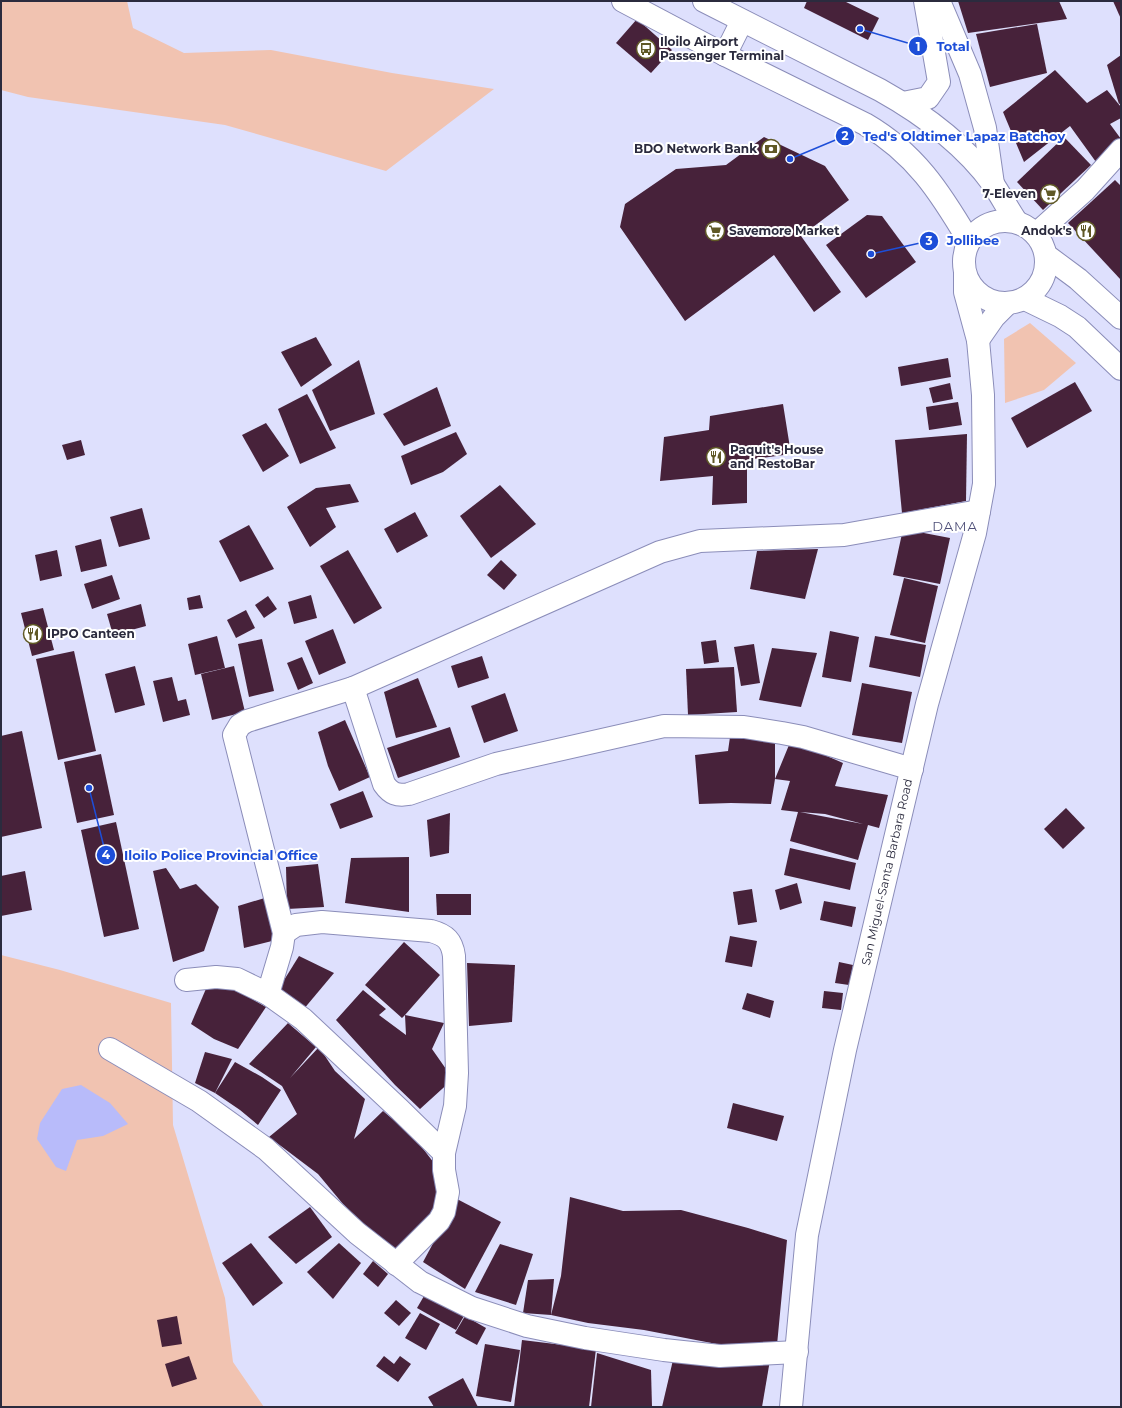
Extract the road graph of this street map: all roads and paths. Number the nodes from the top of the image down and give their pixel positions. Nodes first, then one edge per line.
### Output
1 (623, 1) edge
2 (704, 1) edge
3 (925, 1) edge
4 (939, 1) edge
5 (742, 21) junction
6 (725, 55) junction
7 (903, 103) junction
8 (1121, 150) edge
9 (993, 184) junction
10 (1016, 221) junction
11 (1036, 234) junction
12 (969, 241) junction
13 (1047, 256) junction
14 (965, 273) junction
15 (1016, 301) junction
16 (1121, 318) edge
17 (978, 340) junction
18 (1121, 369) edge
19 (979, 511) junction
20 (353, 688) junction
21 (912, 768) junction
22 (284, 933) junction
23 (186, 980) dead end
24 (268, 994) junction
25 (110, 1049) dead end
26 (444, 1152) junction
27 (396, 1264) junction
28 (797, 1352) junction
29 (792, 1407) edge

1 - 6 street
2 - 5 street
3 - 7 street
4 - 9 street
5 - 6 street
5 - 7 street
6 - 12 street
7 - 9 street
8 - 11 street
9 - 10 street
10 - 11 street
10 - 12 street
11 - 13 street
12 - 14 street
13 - 15 street
13 - 16 street
14 - 15 street
14 - 17 street, San Miguel-Santa Barbara Road
15 - 17 street
15 - 18 street
17 - 19 street, San Miguel-Santa Barbara Road
19 - 20 street
19 - 21 street, San Miguel-Santa Barbara Road
20 - 21 street
20 - 22 street
21 - 28 street, San Miguel-Santa Barbara Road
22 - 24 street
22 - 26 street
23 - 24 street
24 - 26 street
25 - 27 street
26 - 27 street
27 - 28 street
28 - 29 street, San Miguel-Santa Barbara Road

